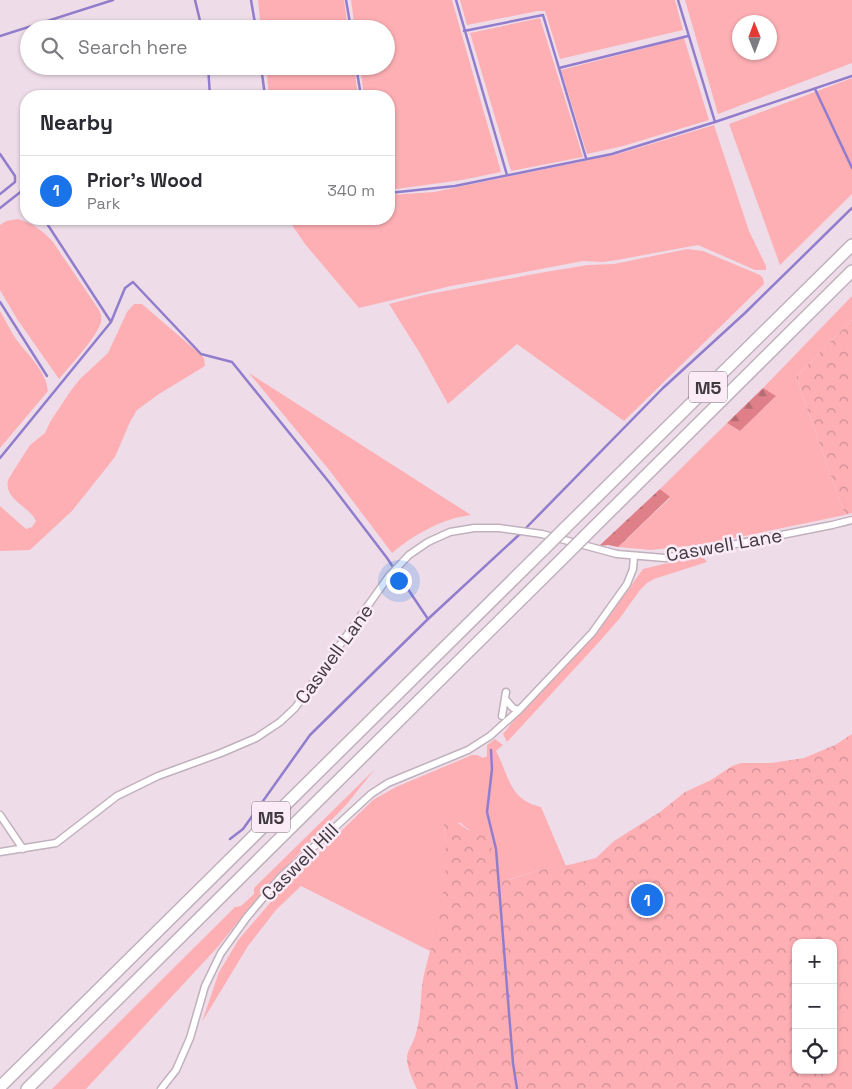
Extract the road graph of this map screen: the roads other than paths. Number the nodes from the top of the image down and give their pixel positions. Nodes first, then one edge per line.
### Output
1 (852, 244) edge
2 (852, 271) edge
3 (852, 520) edge
4 (634, 556) junction
5 (519, 710) junction
6 (502, 716) dead end
7 (0, 815) edge
8 (23, 849) junction
9 (0, 852) edge
10 (0, 1087) edge
11 (27, 1089) edge
12 (161, 1089) edge

1 - 10 highway, M5, bridge
2 - 11 highway, M5, bridge
3 - 4 street, Caswell Lane
4 - 5 street, Caswell Hill
4 - 8 street, Caswell Lane
5 - 6 street
5 - 12 street, Caswell Hill
7 - 8 street
8 - 9 street, Caswell Lane

